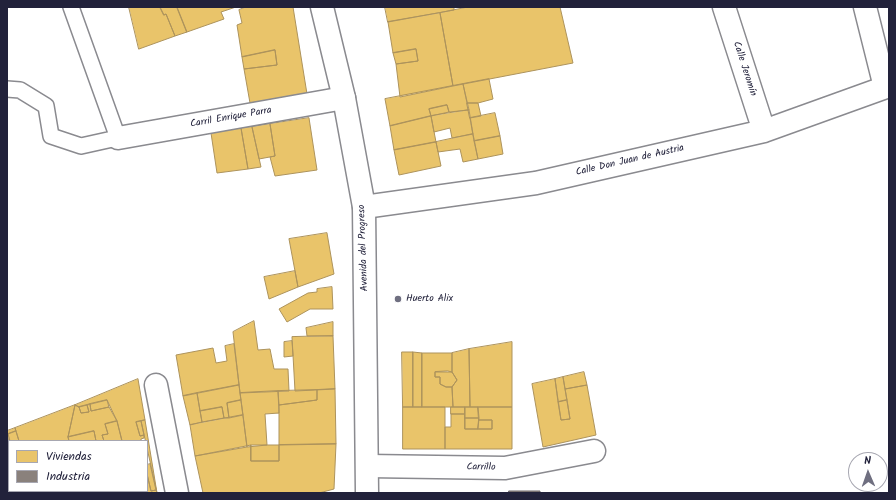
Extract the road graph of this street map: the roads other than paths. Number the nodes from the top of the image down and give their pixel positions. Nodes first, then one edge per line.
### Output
1 (71, 7) edge
2 (322, 7) edge
3 (724, 7) edge
4 (865, 7) edge
5 (887, 87) edge
6 (7, 89) edge
7 (344, 98) junction
8 (764, 131) junction
9 (123, 137) junction
10 (364, 207) junction
11 (156, 385) dead end
12 (594, 451) dead end
13 (368, 466) junction
14 (177, 493) edge
15 (367, 493) edge

1 - 9 lane
2 - 7 street, Avenida del Progreso
3 - 8 street, Calle Jeromín
4 - 5 street
5 - 8 street, Calle Don Juan de Austria
6 - 9 lane
7 - 9 street, Carril Enrique Parra
7 - 10 street, Avenida del Progreso
8 - 10 street, Calle Don Juan de Austria
10 - 13 street, Avenida del Progreso
11 - 14 street
12 - 13 street, Carrillo
13 - 15 street, Avenida del Progreso

